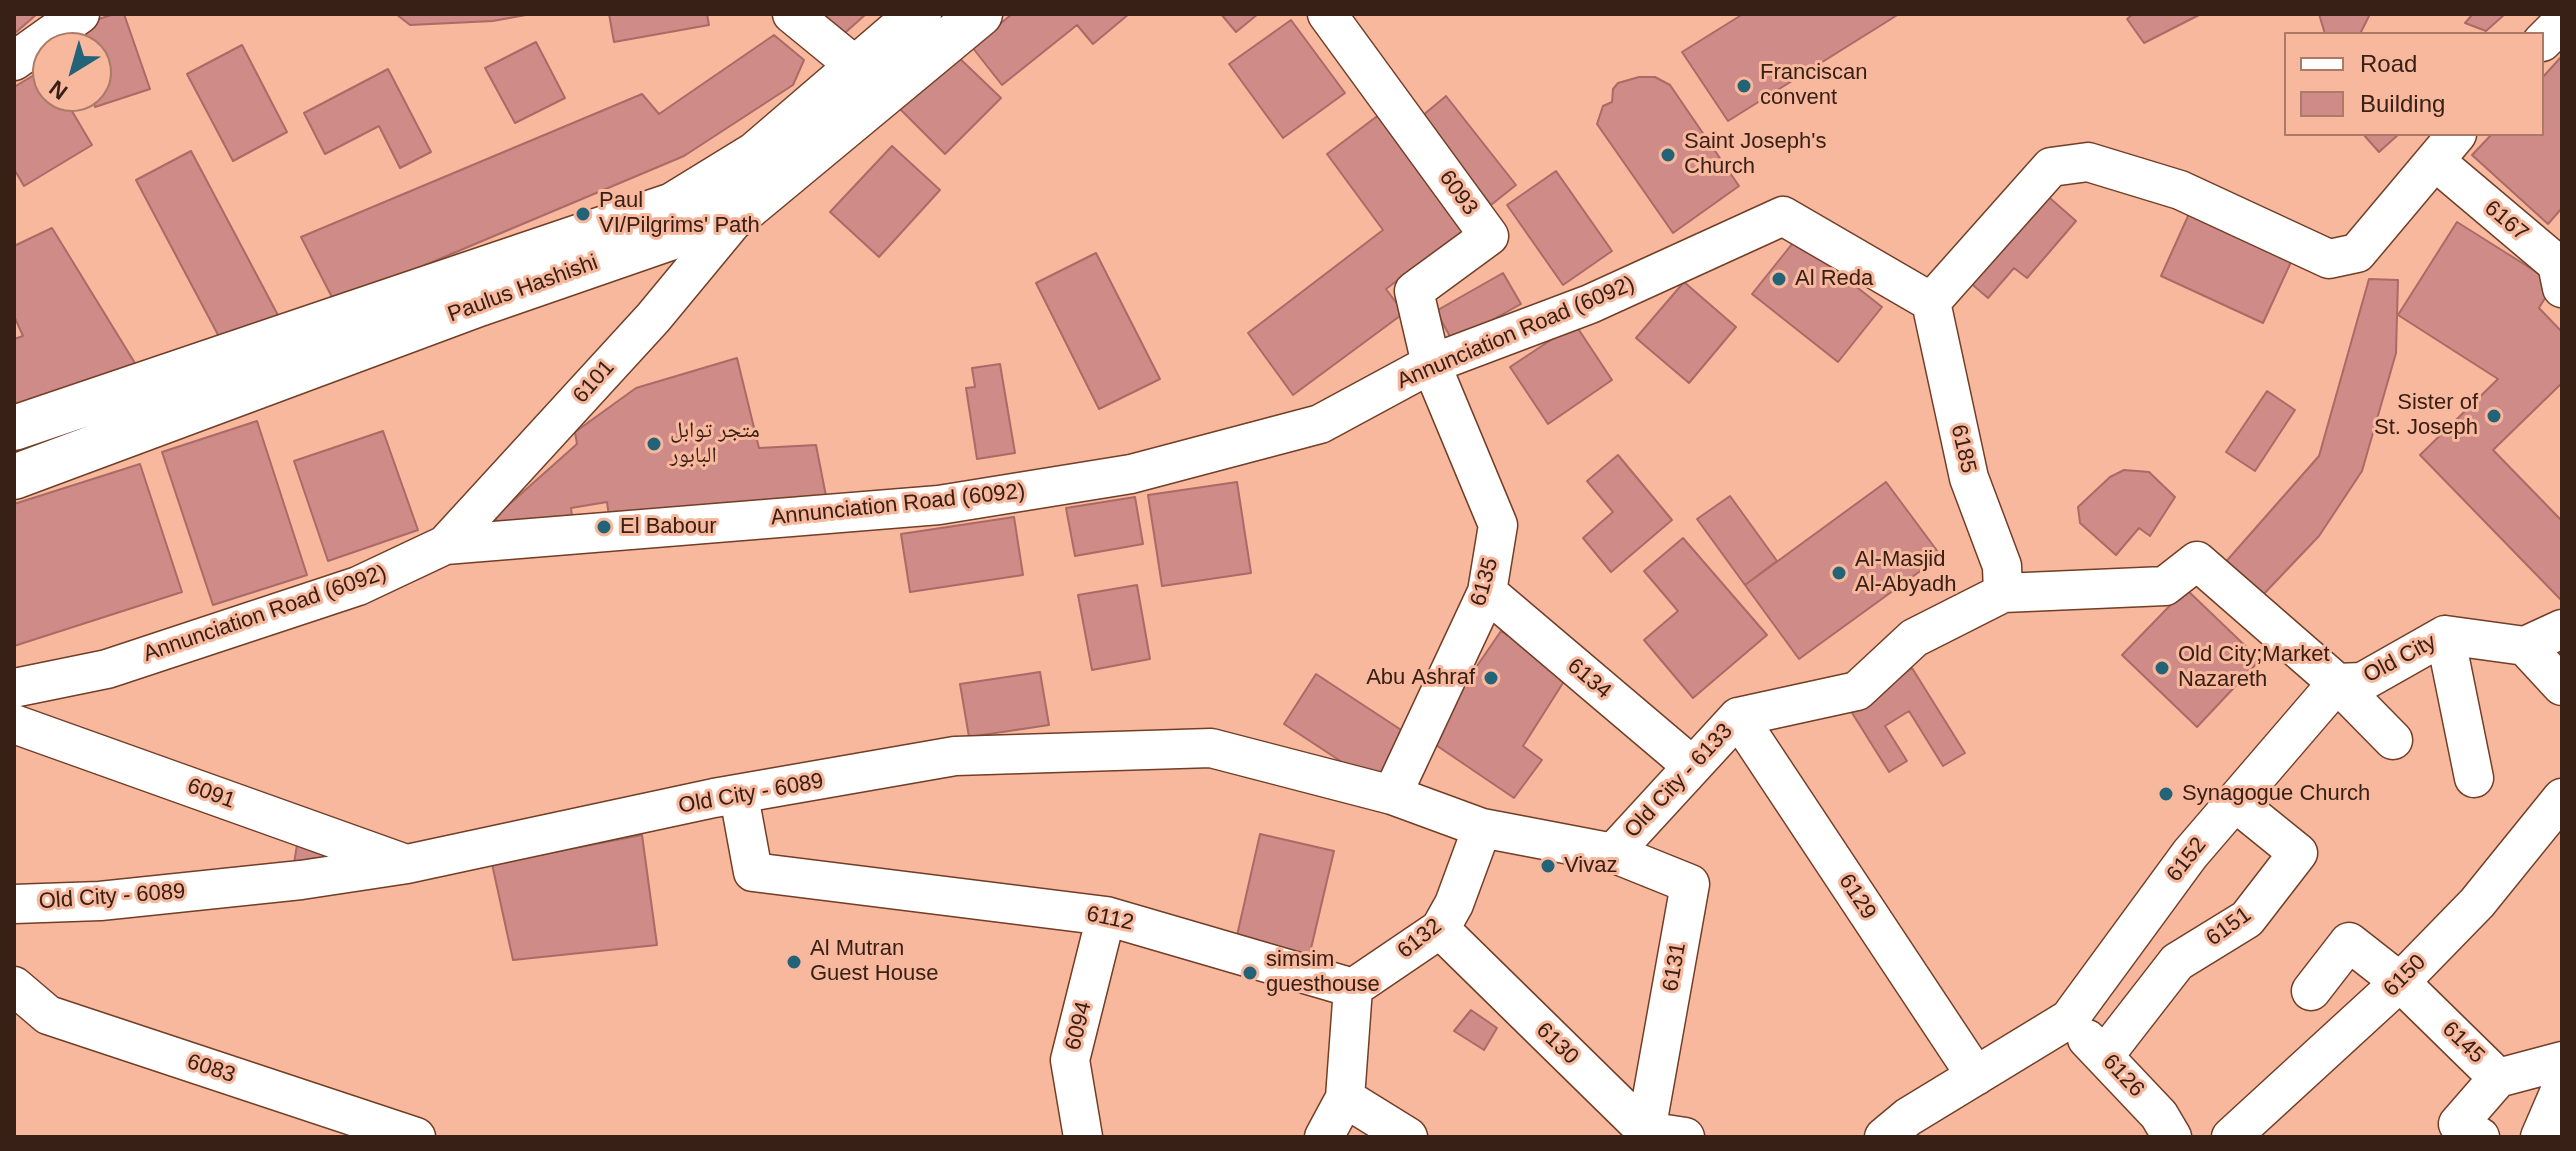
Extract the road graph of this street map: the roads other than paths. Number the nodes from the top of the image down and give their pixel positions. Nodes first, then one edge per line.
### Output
1 (80, 14) edge
2 (792, 14) edge
3 (919, 14) edge
4 (980, 14) edge
5 (1327, 14) edge
6 (2562, 22) edge
7 (2544, 40) edge
8 (14, 61) edge
9 (870, 79) junction
10 (2446, 148) edge
11 (739, 214) junction
12 (2560, 272) edge
13 (1931, 302) junction
14 (1431, 364) junction
15 (14, 428) edge
16 (14, 477) edge
17 (445, 545) junction
18 (1487, 592) junction
19 (2003, 593) junction
20 (2562, 629) edge
21 (2445, 635) junction
22 (2525, 646) junction
23 (2337, 683) junction
24 (2562, 686) edge
25 (14, 688) edge
26 (1738, 717) junction
27 (14, 724) edge
28 (2393, 740) dead end
29 (1691, 765) junction
30 (2474, 778) dead end
31 (1392, 795) junction
32 (739, 796) junction
33 (2562, 798) edge
34 (2235, 802) junction
35 (1482, 828) junction
36 (1613, 853) junction
37 (407, 864) junction
38 (14, 904) edge
39 (1106, 916) junction
40 (1440, 929) junction
41 (2400, 982) junction
42 (14, 986) edge
43 (1353, 988) junction
44 (2311, 991) dead end
45 (2069, 1019) junction
46 (2104, 1056) junction
47 (2562, 1061) edge
48 (1976, 1076) junction
49 (2498, 1078) junction
50 (2562, 1086) edge
51 (1345, 1098) junction
52 (1646, 1131) junction
53 (416, 1137) edge
54 (1083, 1137) edge
55 (1324, 1137) edge
56 (1408, 1137) edge
57 (1685, 1137) edge
58 (1884, 1137) edge
59 (2172, 1137) edge
60 (2231, 1137) edge
61 (2480, 1137) edge
62 (2540, 1137) edge

1 - 8 street
2 - 9 street
3 - 9 street, Paulus Hashishi
4 - 9 street, Paulus Hashishi
5 - 14 street, 6093
6 - 7 street
9 - 11 street, Paulus Hashishi
9 - 15 street, Paulus Hashishi
10 - 12 street, 6167
10 - 13 street
11 - 16 street, Paulus Hashishi
11 - 17 street, 6101
13 - 14 street, Annunciation Road (6092)
13 - 19 street, 6185
14 - 17 street, Annunciation Road (6092)
14 - 18 street, 6135
17 - 25 street, Annunciation Road (6092)
18 - 29 street, 6134
18 - 31 street, 6135
19 - 23 street
19 - 26 street
20 - 22 street
21 - 22 street
21 - 23 street, Old City
21 - 30 street, Old City
22 - 24 street
23 - 28 street, Old City
23 - 34 street, 6152
26 - 29 street, Old City - 6133
26 - 48 street, 6129
27 - 37 street, 6091
29 - 36 street, Old City - 6133
31 - 32 street, Old City - 6089
31 - 35 street, Old City - 6089
32 - 37 street, Old City - 6089
32 - 39 street, 6112
33 - 41 street, 6150
34 - 45 street, 6152
34 - 46 street, 6151
35 - 36 street, Old City - 6133
35 - 40 street, 6132
36 - 52 street, 6131
37 - 38 street, Old City - 6089
39 - 43 street, 6112
39 - 54 street, 6094
40 - 43 street, 6132
40 - 52 street, 6130
41 - 44 street, 6145
41 - 49 street, 6145
41 - 60 street, 6150
42 - 53 street, 6083
43 - 51 street
45 - 46 street, 6126
45 - 48 street, 6152
46 - 59 street, 6126
47 - 49 street
48 - 58 street, 6152
49 - 61 street, 6145
50 - 62 street
51 - 55 street
51 - 56 street
52 - 57 street

